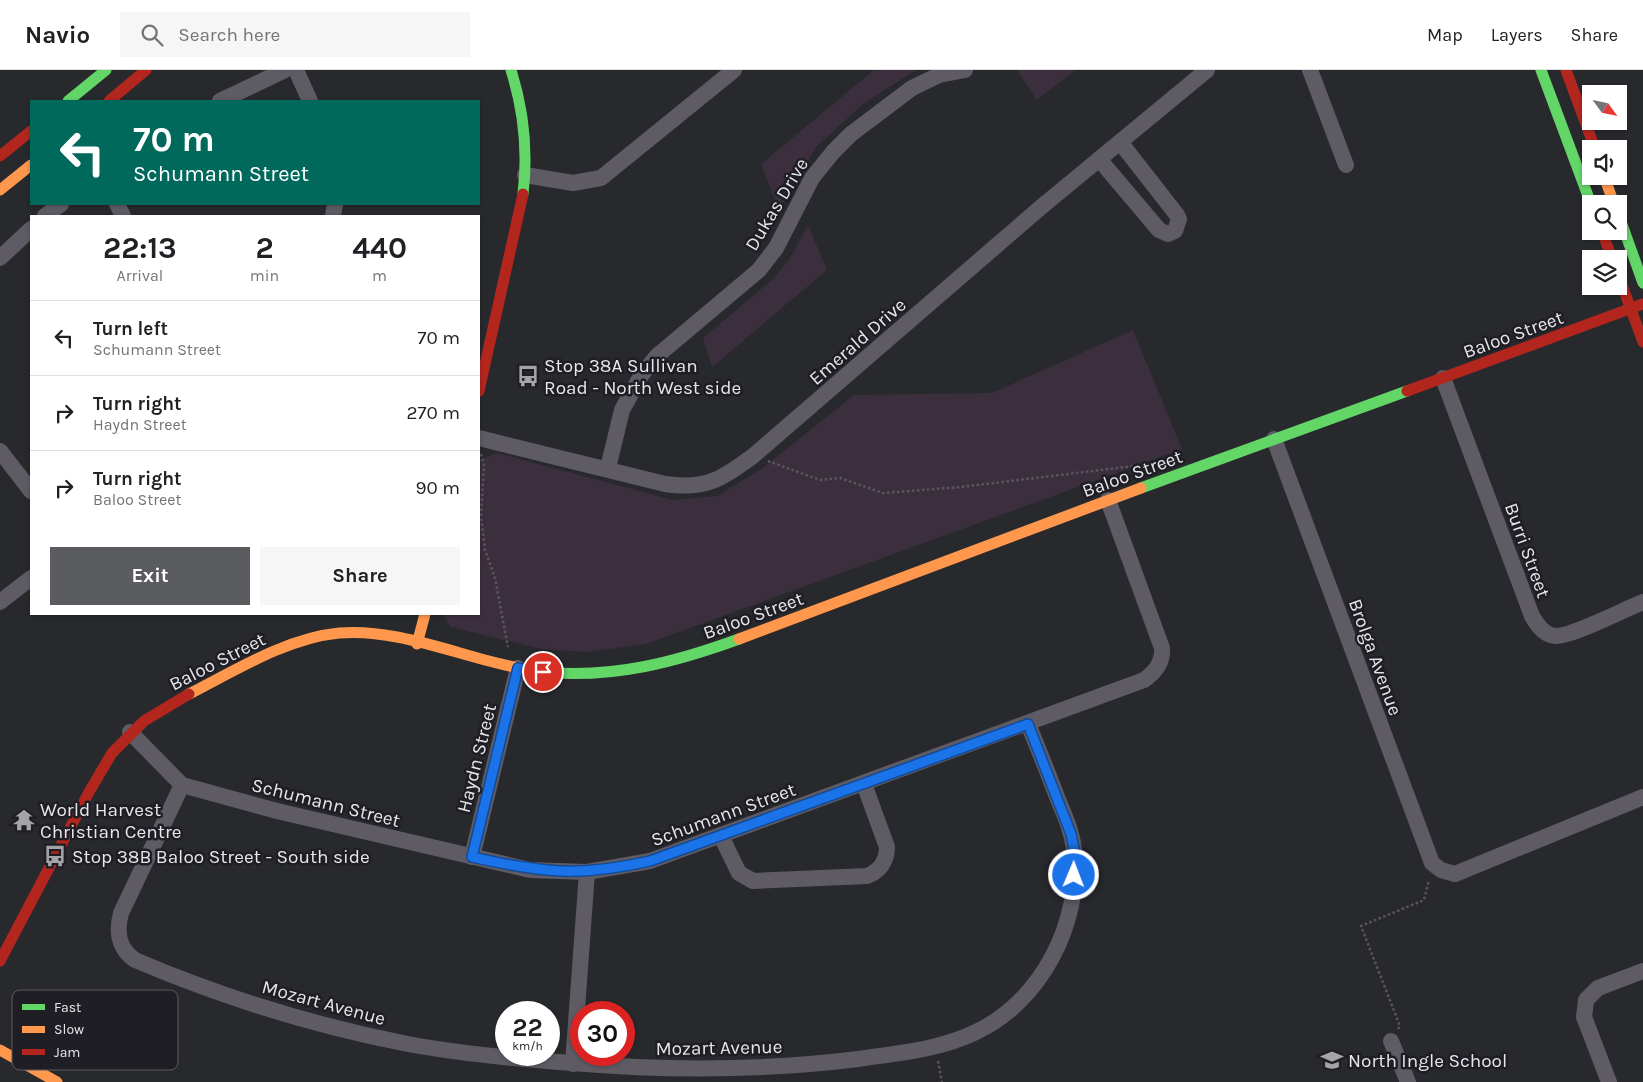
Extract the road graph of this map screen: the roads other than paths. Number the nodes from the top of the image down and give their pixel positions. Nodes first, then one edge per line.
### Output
1 (106, 70) edge
2 (146, 70) edge
3 (285, 70) edge
4 (296, 70) edge
5 (510, 70) edge
6 (734, 70) edge
7 (965, 70) edge
8 (1207, 70) edge
9 (1310, 70) edge
10 (1541, 70) edge
11 (1566, 70) edge
12 (716, 76) edge
13 (69, 100) edge
14 (110, 100) edge
15 (222, 100) edge
16 (310, 100) edge
17 (30, 132) edge
18 (1591, 140) edge
19 (1120, 142) junction
20 (0, 156) edge
21 (1098, 159) junction
22 (1346, 165) dead end
23 (30, 166) edge
24 (525, 175) junction
25 (0, 190) edge
26 (1589, 195) edge
27 (60, 205) edge
28 (46, 215) edge
29 (30, 232) edge
30 (1627, 238) edge
31 (0, 258) edge
32 (1643, 282) edge
33 (1626, 295) edge
34 (1643, 304) edge
35 (1631, 309) junction
36 (1643, 342) edge
37 (1443, 378) junction
38 (480, 387) edge
39 (480, 438) edge
40 (1274, 440) junction
41 (0, 451) edge
42 (608, 468) junction
43 (30, 490) edge
44 (1108, 500) junction
45 (30, 579) edge
46 (0, 602) edge
47 (1643, 602) edge
48 (424, 615) edge
49 (417, 644) junction
50 (513, 667) junction
51 (1028, 724) junction
52 (130, 732) junction
53 (864, 784) junction
54 (182, 785) junction
55 (1643, 797) edge
56 (721, 836) junction
57 (472, 857) junction
58 (587, 872) junction
59 (0, 961) edge
60 (1643, 971) edge
61 (578, 1001) edge
62 (1391, 1041) road end
63 (0, 1050) edge
64 (12, 1057) edge
65 (570, 1064) edge
66 (605, 1066) edge
67 (36, 1070) edge
68 (57, 1082) edge
69 (1408, 1082) edge
70 (1609, 1082) edge

1 - 13 street
2 - 14 street
3 - 15 street
4 - 16 street
5 - 24 street
6 - 12 street
7 - 42 street, Dukas Drive
8 - 19 street, Emerald Drive
9 - 22 street
10 - 26 street
11 - 18 street
12 - 24 street
17 - 20 street
19 - 21 street, Emerald Drive
19 - 21 street
21 - 42 street, Emerald Drive
23 - 25 street
24 - 38 street
27 - 28 street
29 - 31 street
30 - 32 street
33 - 35 street
34 - 35 street, Baloo Street
35 - 36 street
35 - 37 street, Baloo Street
37 - 40 street, Baloo Street
37 - 47 street, Burri Street
39 - 42 street, Emerald Drive
40 - 44 street, Baloo Street
40 - 55 street, Brolga Avenue
41 - 43 street
44 - 50 street, Baloo Street
44 - 51 street, Schumann Street
45 - 46 street
48 - 49 street
49 - 50 street, Baloo Street
49 - 52 street, Baloo Street
50 - 57 street, Haydn Street
51 - 53 street, Schumann Street
51 - 66 street, Mozart Avenue
52 - 54 street
52 - 59 street, Baloo Street
53 - 56 street, Schumann Street
53 - 56 street
54 - 57 street, Schumann Street
54 - 65 street, Mozart Avenue
56 - 58 street, Schumann Street
57 - 58 street, Schumann Street
58 - 61 street
60 - 70 street
62 - 69 street
63 - 64 street
67 - 68 street

